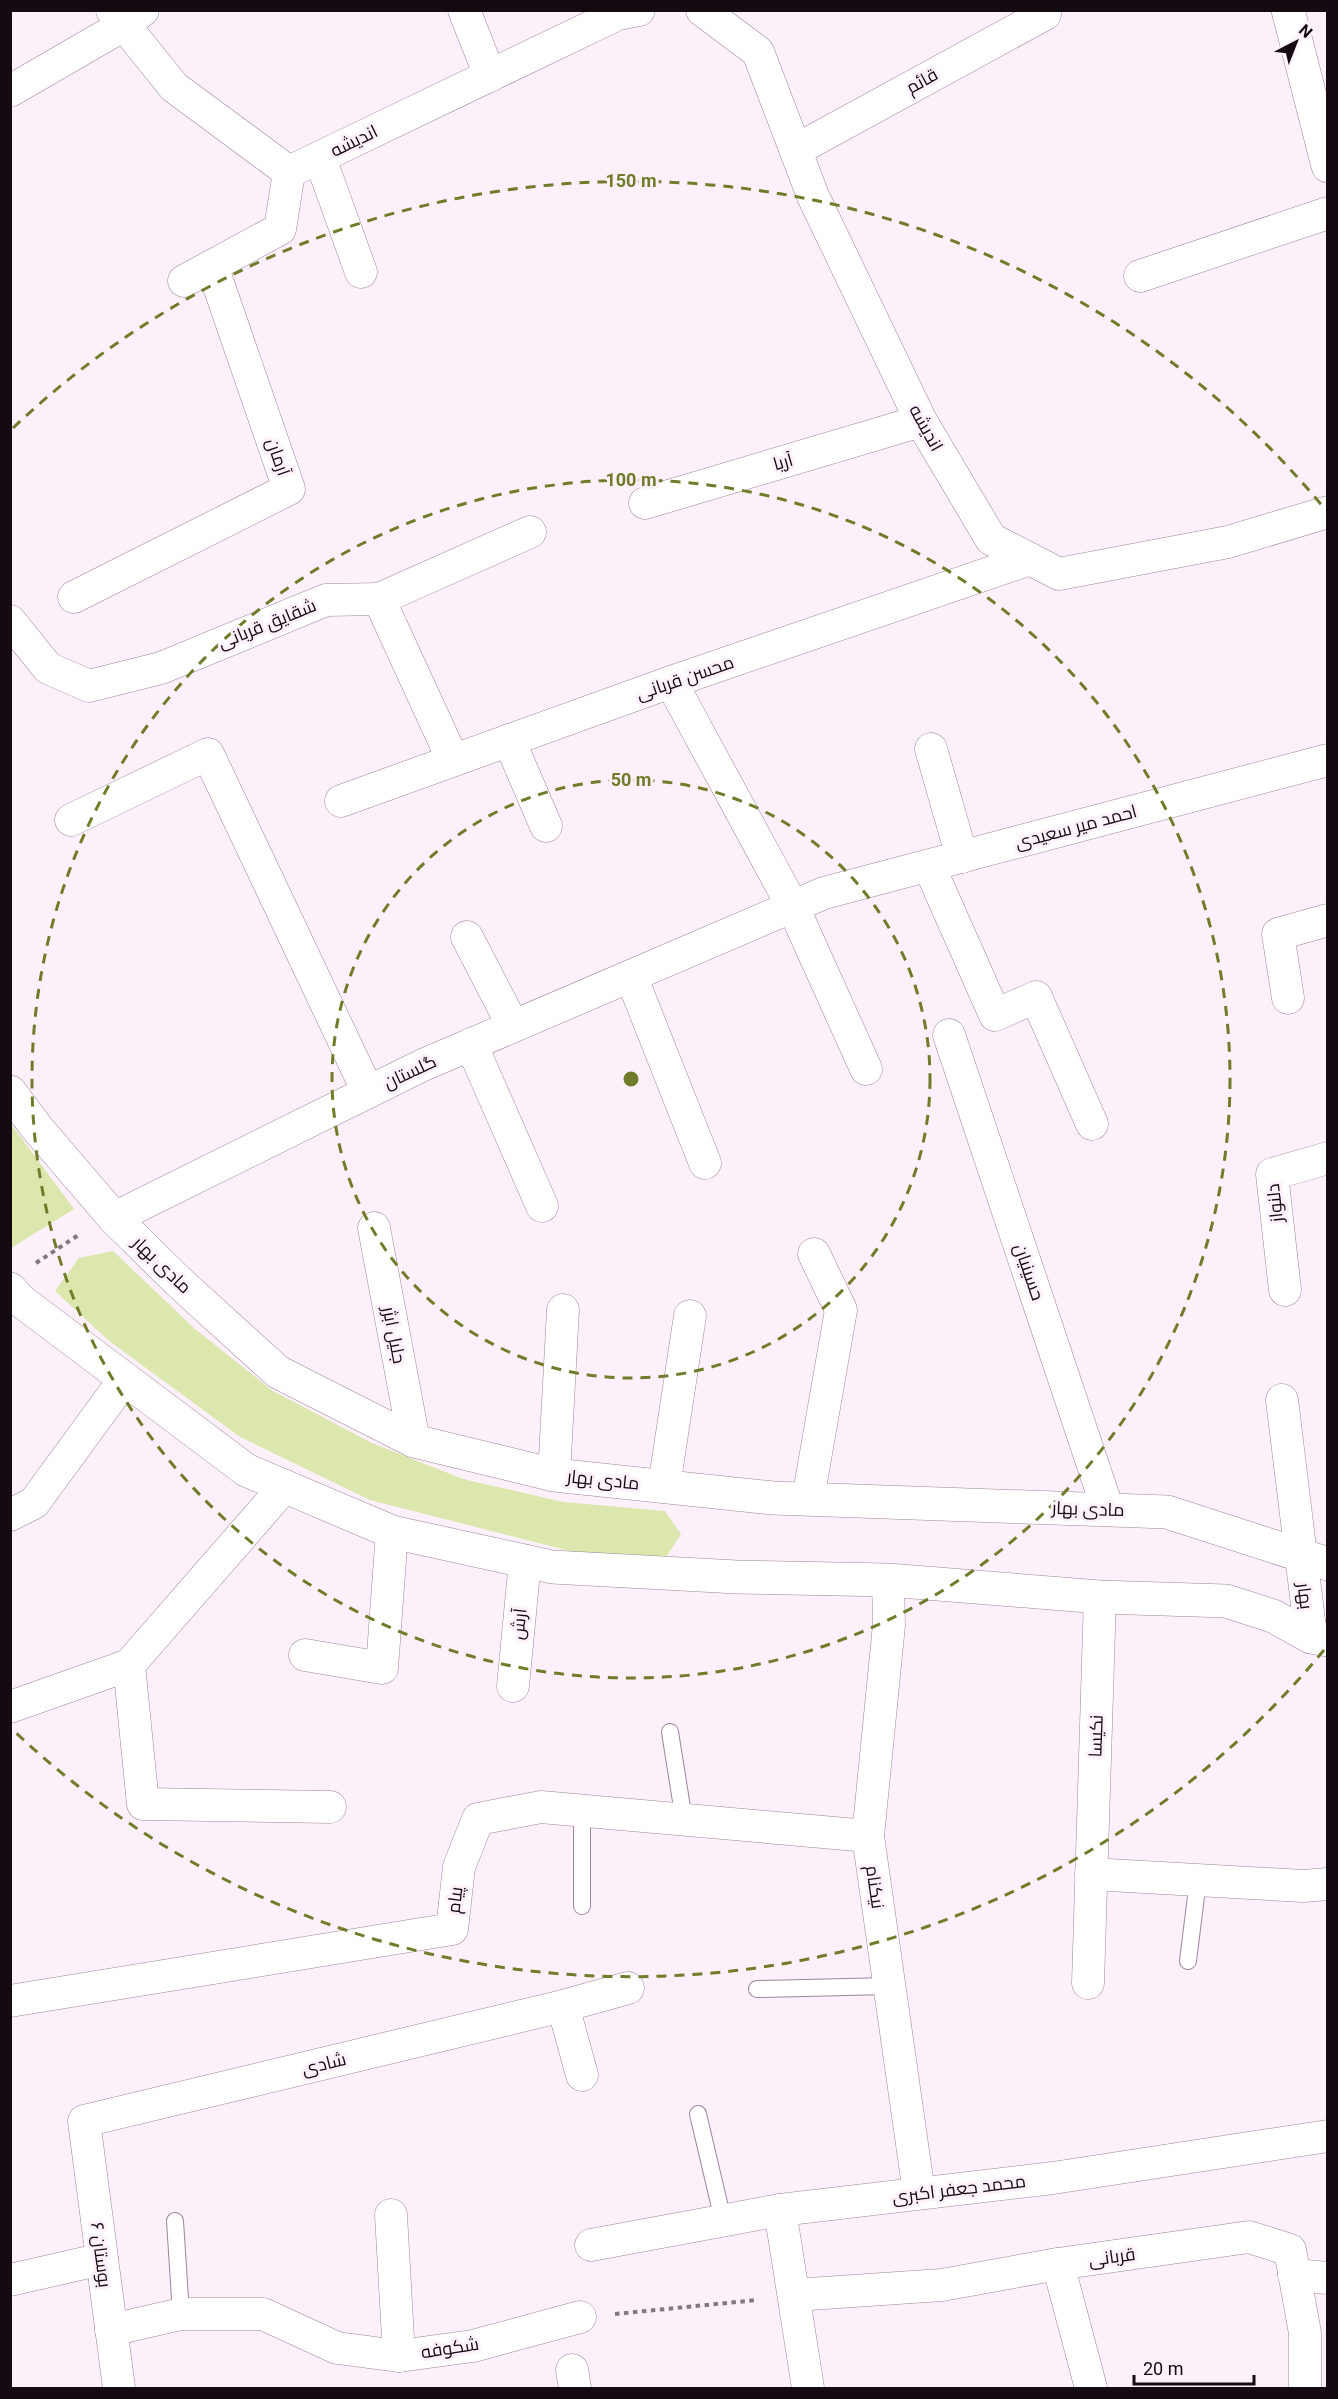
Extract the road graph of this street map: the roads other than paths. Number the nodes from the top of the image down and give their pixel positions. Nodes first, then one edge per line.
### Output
1 (464, 10) edge
2 (639, 10) edge
3 (702, 10) edge
4 (1288, 10) edge
5 (1047, 12) edge
6 (126, 15) edge
7 (490, 76) junction
8 (10, 91) edge
9 (796, 150) junction
10 (320, 158) junction
11 (1328, 166) edge
12 (290, 172) junction
13 (1328, 213) edge
14 (212, 266) junction
15 (361, 272) dead end
16 (1140, 276) dead end
17 (184, 281) dead end
18 (921, 421) junction
19 (645, 502) dead end
20 (1328, 512) edge
21 (530, 532) dead end
22 (1030, 559) junction
23 (74, 597) dead end
24 (379, 600) junction
25 (10, 621) edge
26 (671, 682) junction
27 (509, 740) junction
28 (931, 749) dead end
29 (453, 760) junction
30 (1328, 760) edge
31 (342, 801) dead end
32 (71, 820) dead end
33 (546, 826) dead end
34 (962, 857) junction
35 (930, 866) junction
36 (824, 893) joint
37 (793, 907) junction
38 (1328, 920) edge
39 (467, 937) dead end
40 (631, 976) junction
41 (1288, 998) dead end
42 (513, 1026) junction
43 (949, 1035) dead end
44 (471, 1044) junction
45 (866, 1069) dead end
46 (10, 1092) edge
47 (368, 1092) junction
48 (1092, 1124) dead end
49 (1328, 1158) edge
50 (705, 1163) dead end
51 (542, 1206) dead end
52 (114, 1218) junction
53 (374, 1228) dead end
54 (814, 1254) dead end
55 (19, 1279) edge
56 (1285, 1290) dead end
57 (563, 1310) dead end
58 (690, 1316) dead end
59 (124, 1380) junction
60 (1282, 1400) dead end
61 (414, 1441) junction
62 (554, 1475) junction
63 (285, 1486) junction
64 (664, 1486) junction
65 (808, 1499) junction
66 (1108, 1510) junction
67 (10, 1515) edge
68 (392, 1532) junction
69 (1314, 1559) edge
70 (525, 1561) junction
71 (888, 1580) junction
72 (1101, 1598) junction
73 (1319, 1639) edge
74 (305, 1655) dead end
75 (129, 1665) junction
76 (513, 1686) dead end
77 (10, 1707) edge
78 (670, 1732) dead end
79 (330, 1807) dead end
80 (582, 1811) junction
81 (684, 1820) junction
82 (868, 1836) junction
83 (1091, 1874) junction
84 (1198, 1880) junction
85 (1328, 1884) edge
86 (582, 1906) dead end
87 (1188, 1961) dead end
88 (1088, 1983) dead end
89 (889, 1986) junction
90 (628, 1988) dead end
91 (757, 1989) dead end
92 (10, 2001) edge
93 (563, 2006) junction
94 (582, 2075) dead end
95 (698, 2114) dead end
96 (84, 2121) joint
97 (1328, 2136) edge
98 (919, 2193) junction
99 (780, 2210) junction
100 (391, 2215) dead end
101 (723, 2220) junction
102 (175, 2221) dead end
103 (591, 2246) dead end
104 (102, 2259) junction
105 (1058, 2264) junction
106 (1294, 2275) junction
107 (1328, 2278) edge
108 (10, 2280) edge
109 (794, 2295) junction
110 (181, 2314) junction
111 (580, 2318) road end
112 (111, 2330) junction
113 (399, 2356) junction
114 (119, 2388) edge
115 (808, 2388) edge
116 (1090, 2388) edge
117 (1305, 2388) edge

1 - 7 street
2 - 7 street, اندیشه
3 - 9 street, اندیشه
4 - 11 street
5 - 9 street, قائم
6 - 8 street
6 - 12 street
7 - 10 street, اندیشه
9 - 18 street, اندیشه
10 - 12 street, اندیشه
10 - 15 street
12 - 14 street
13 - 16 street
14 - 17 street
14 - 23 street, آرمان
18 - 19 street, آریا
18 - 22 street, اندیشه
20 - 22 street, اندیشه
21 - 24 street
22 - 26 street, محسن قربانی
24 - 25 street, شقایق قربانی
24 - 29 street
26 - 27 street, محسن قربانی
26 - 37 street
27 - 29 street, محسن قربانی
27 - 33 street
28 - 34 street
29 - 31 street, محسن قربانی
30 - 34 street, احمد میر سعیدی
32 - 47 street
34 - 35 street, احمد میر سعیدی
35 - 36 street, احمد میر سعیدی
35 - 48 street
36 - 37 street, گلستان
37 - 40 street, گلستان
37 - 45 street
38 - 41 street
39 - 42 street
40 - 42 street, گلستان
40 - 50 street
42 - 44 street, گلستان
43 - 66 street, حسینیان
44 - 47 street, گلستان
44 - 51 street
46 - 52 street, مادی بهار
47 - 52 street, گلستان
49 - 56 street, دلنواز
52 - 61 street, مادی بهار
53 - 61 street, جلیل ابژر
54 - 65 street
55 - 59 street
57 - 62 street
58 - 64 street
59 - 63 street
59 - 67 street
60 - 69 street, بهار
61 - 62 street, مادی بهار
62 - 64 street, مادی بهار
63 - 68 street
63 - 75 street
64 - 65 street, مادی بهار
65 - 66 street, مادی بهار
66 - 69 street, مادی بهار
68 - 70 street
68 - 74 street
69 - 73 street, بهار
70 - 71 street
70 - 76 street, آرش
71 - 72 street
71 - 82 street, نیکنام
72 - 73 street
72 - 83 street, نکیسا
75 - 77 street
75 - 79 street
78 - 81 lane
80 - 81 street, پیام
80 - 86 lane
80 - 92 street, پیام
81 - 82 street, پیام
82 - 89 street, نیکنام
83 - 84 street
83 - 88 street, نکیسا
84 - 85 street
84 - 87 lane
89 - 91 lane
89 - 98 street, نیکنام
90 - 93 street, شادی
93 - 94 street
93 - 96 street, شادی
95 - 101 lane
96 - 104 street, بوستان ۶
97 - 98 street, محمد جعفر اکبری
98 - 99 street, محمد جعفر اکبری
99 - 101 street, محمد جعفر اکبری
99 - 109 street
100 - 113 street
101 - 103 street, محمد جعفر اکبری
102 - 110 lane
104 - 108 street
104 - 112 street, بوستان ۶
105 - 106 street, قربانی
105 - 109 street, قربانی
105 - 116 street
106 - 107 street
106 - 117 street, قربانی
109 - 115 street
110 - 112 street, شکوفه
110 - 113 street, شکوفه
111 - 113 street, شکوفه
112 - 114 street, بوستان ۶

